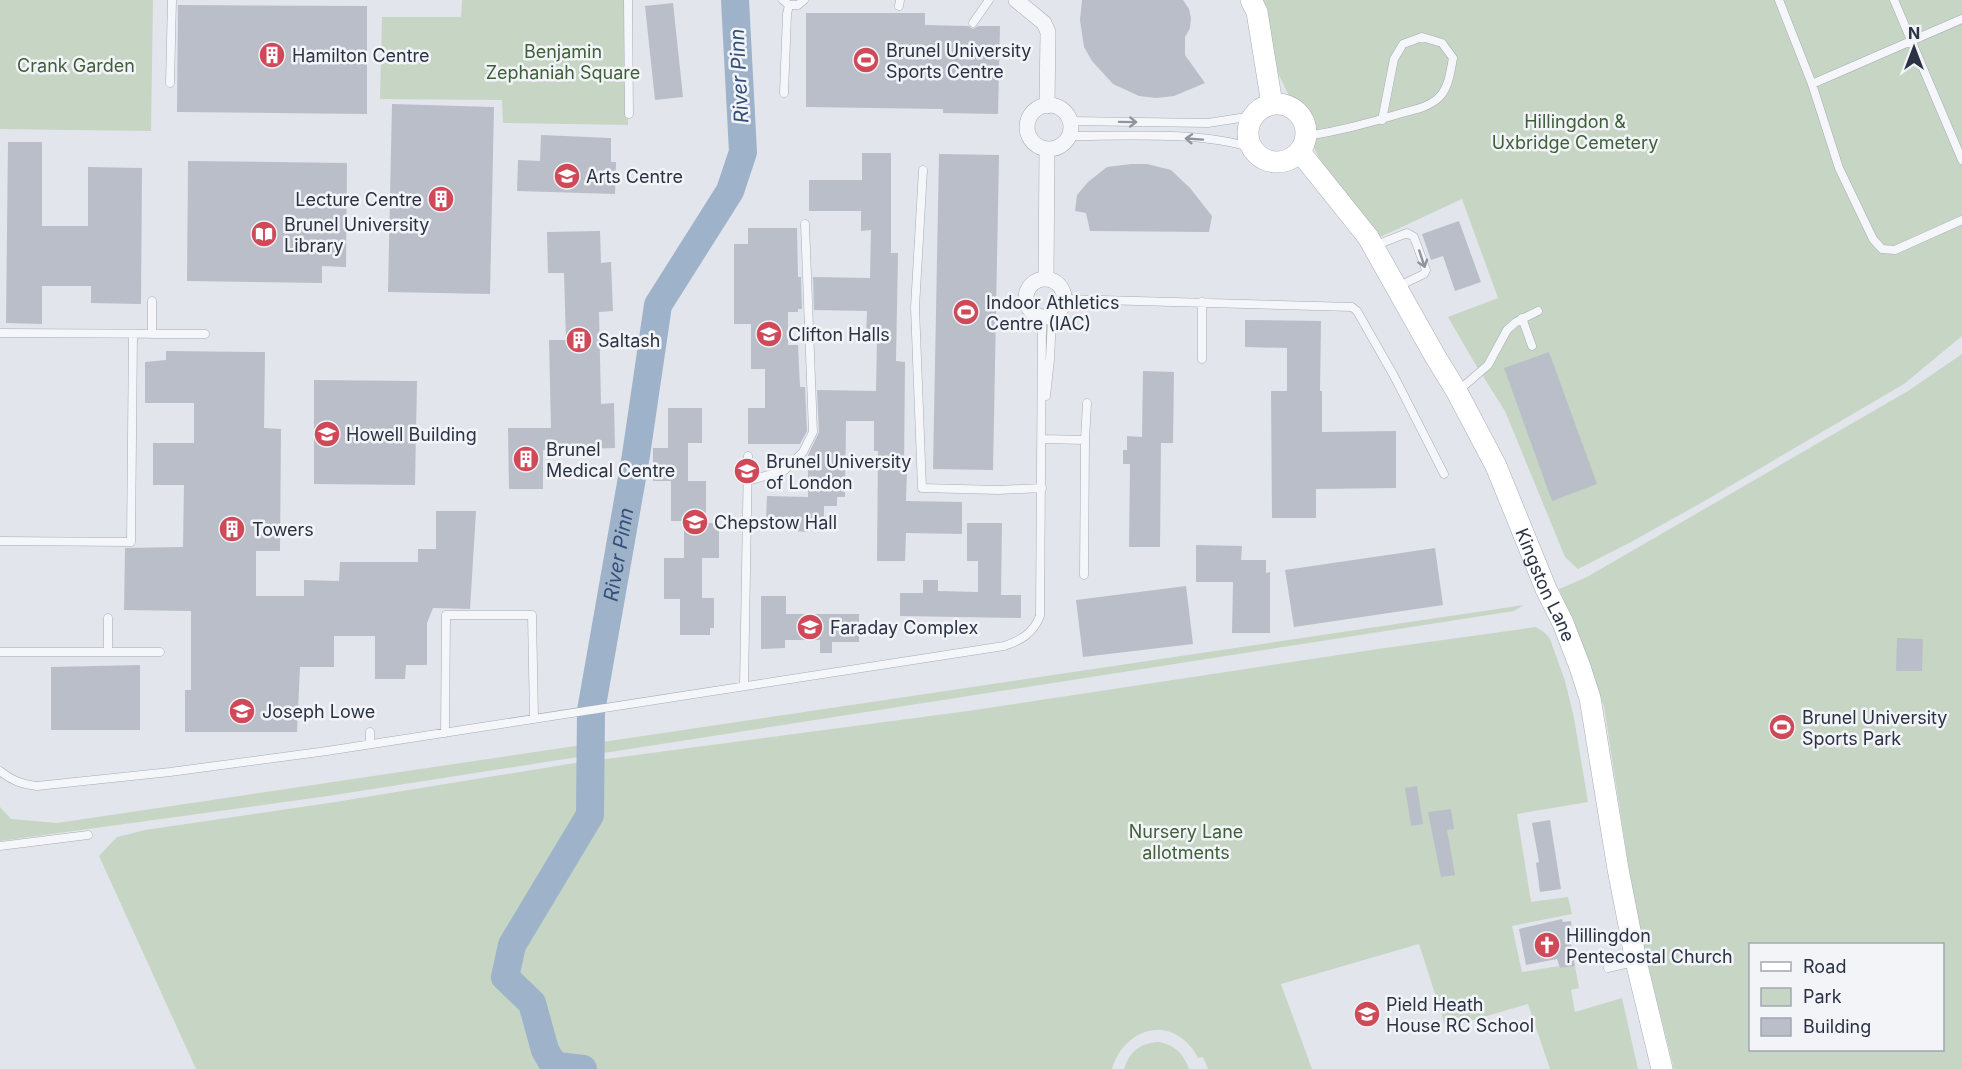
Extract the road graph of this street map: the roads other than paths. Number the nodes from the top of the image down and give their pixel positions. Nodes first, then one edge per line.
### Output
1 (172, 0) edge
2 (628, 0) edge
3 (804, 0) edge
4 (989, 0) edge
5 (1016, 0) edge
6 (1251, 0) edge
7 (1779, 0) edge
8 (1894, 0) edge
9 (786, 3) edge
10 (1962, 19) edge
11 (973, 23) dead end
12 (1911, 40) junction
13 (170, 83) dead end
14 (1812, 84) junction
15 (784, 93) dead end
16 (1272, 104) junction
17 (1047, 106) junction
18 (629, 114) dead end
19 (1253, 116) junction
20 (1382, 120) junction
21 (1069, 128) junction
22 (1303, 144) junction
23 (1252, 148) junction
24 (1047, 149) junction
25 (1962, 160) edge
26 (922, 170) dead end
27 (1962, 220) edge
28 (805, 224) dead end
29 (1373, 246) junction
30 (1046, 279) junction
31 (1396, 288) junction
32 (1065, 299) junction
33 (152, 301) dead end
34 (1202, 302) junction
35 (1538, 311) dead end
36 (1045, 317) junction
37 (1522, 318) junction
38 (0, 333) edge
39 (133, 334) junction
40 (152, 334) junction
41 (205, 334) dead end
42 (1532, 346) dead end
43 (1202, 359) dead end
44 (1457, 392) junction
45 (1087, 403) dead end
46 (1042, 412) junction
47 (1042, 440) junction
48 (1085, 440) junction
49 (748, 456) dead end
50 (1444, 474) dead end
51 (748, 480) junction
52 (1042, 488) junction
53 (0, 541) edge
54 (1084, 575) dead end
55 (108, 618) dead end
56 (0, 652) edge
57 (108, 652) junction
58 (160, 652) dead end
59 (744, 685) junction
60 (534, 719) junction
61 (370, 732) dead end
62 (445, 733) junction
63 (370, 744) junction
64 (0, 771) edge
65 (88, 835) dead end
66 (0, 846) edge
67 (1636, 961) junction
68 (1608, 968) dead end
69 (1662, 1069) edge

1 - 13 lane
2 - 18 lane
3 - 9 lane
4 - 11 lane
5 - 17 street
6 - 16 street
7 - 14 lane
8 - 12 lane
9 - 15 lane
10 - 12 lane
12 - 14 lane
12 - 25 lane
14 - 27 lane
16 - 19 street
16 - 22 street, Kingston Lane
17 - 21 street
17 - 24 street
21 -> 19 lane
19 - 23 street
20 - 20 lane
20 - 22 lane
23 -> 21 lane
21 - 24 street
22 - 23 street
22 - 29 street, Kingston Lane
24 - 30 street
26 - 52 lane
28 - 51 lane
29 - 31 street, Kingston Lane
29 -> 31 lane
30 - 32 street
30 - 36 street
31 - 44 street, Kingston Lane
32 - 34 lane
32 - 36 street
33 - 40 lane
34 - 43 lane
34 - 50 lane
35 - 37 lane
36 - 46 lane
36 - 46 lane
37 - 42 lane
37 - 44 lane
38 - 39 lane
39 - 40 lane
39 - 53 lane
40 - 41 lane
44 - 67 street, Kingston Lane
45 - 48 lane
46 - 47 lane
47 - 48 lane
47 - 52 lane
48 - 54 lane
49 - 51 lane
51 - 59 lane
52 - 59 lane
55 - 57 lane
56 - 57 lane
57 - 58 lane
59 - 60 lane
60 - 62 lane
60 - 62 lane
61 - 63 lane
62 - 63 lane
63 - 64 lane
65 - 66 lane
67 - 68 lane
67 - 69 street, Kingston Lane

